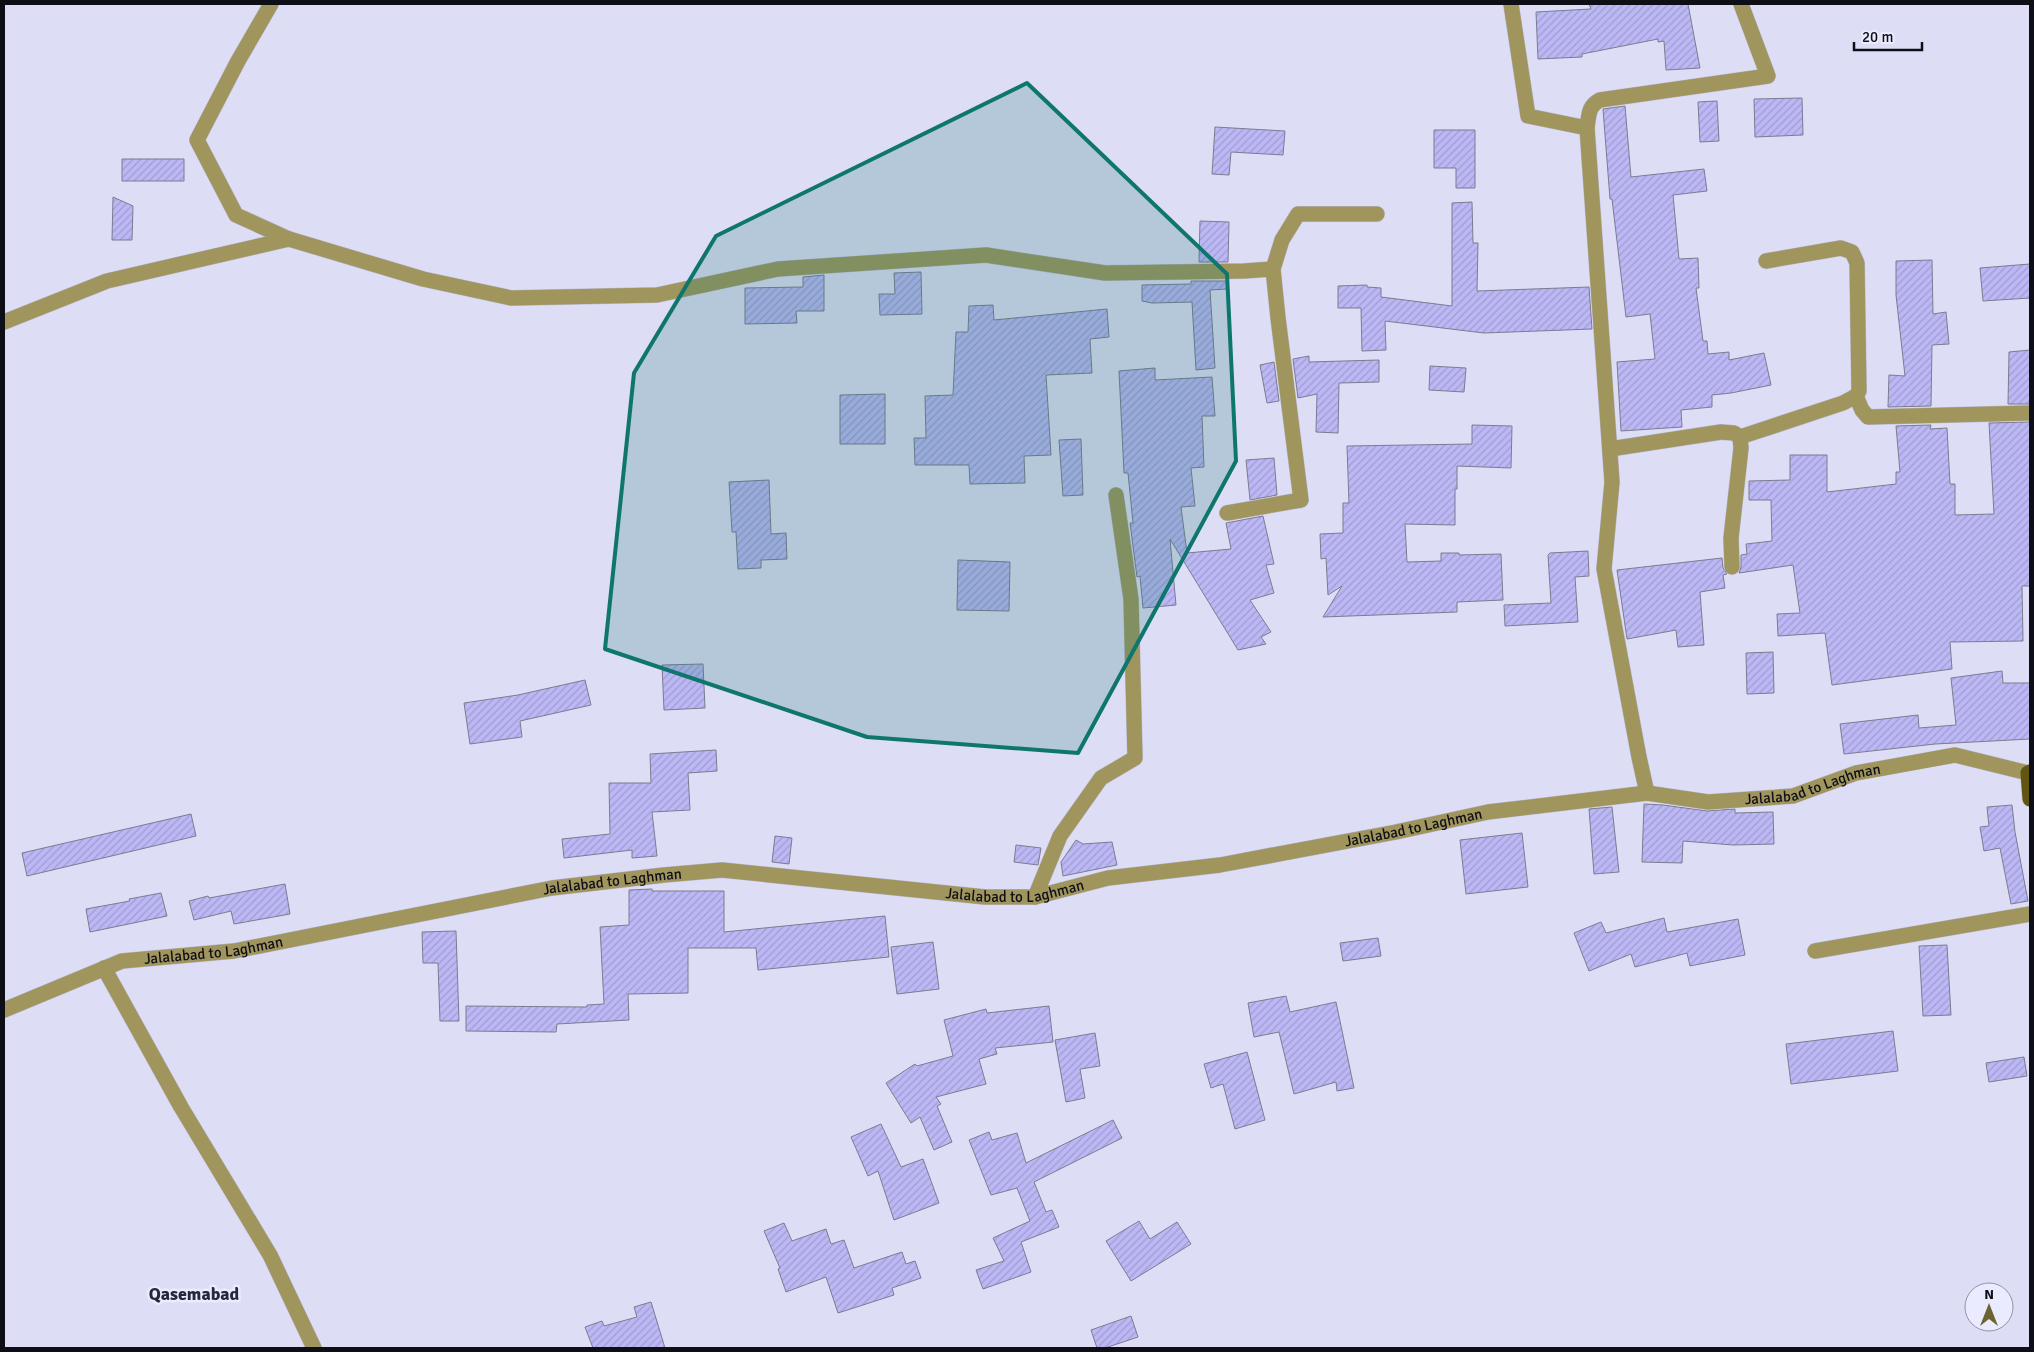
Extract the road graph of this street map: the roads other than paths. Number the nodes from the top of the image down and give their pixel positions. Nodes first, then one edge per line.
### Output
1 (271, 4) edge
2 (1511, 4) edge
3 (1741, 4) edge
4 (1587, 128) junction
5 (1377, 214) dead end
6 (289, 239) junction
7 (1766, 261) dead end
8 (1273, 269) junction
9 (4, 322) edge
10 (1856, 396) junction
11 (2030, 413) edge
12 (1740, 437) junction
13 (1610, 449) junction
14 (1116, 495) dead end
15 (1227, 513) dead end
16 (1732, 567) dead end
17 (2029, 772) edge
18 (1647, 793) junction
19 (2030, 800) edge
20 (1035, 897) junction
21 (2030, 914) edge
22 (1814, 951) dead end
23 (104, 968) junction
24 (4, 1010) edge
25 (314, 1348) edge

1 - 6 street
2 - 4 street
3 - 4 street
4 - 13 street
5 - 8 street
6 - 8 street
6 - 9 street
7 - 10 street
8 - 15 street
10 - 11 street
10 - 12 street
12 - 13 street
12 - 16 street
13 - 18 street
14 - 20 street
17 - 18 street, Jalalabad to Laghman
17 - 19 main road
18 - 20 street, Jalalabad to Laghman
20 - 23 street, Jalalabad to Laghman
21 - 22 street
23 - 24 street, Jalalabad to Laghman
23 - 25 street

